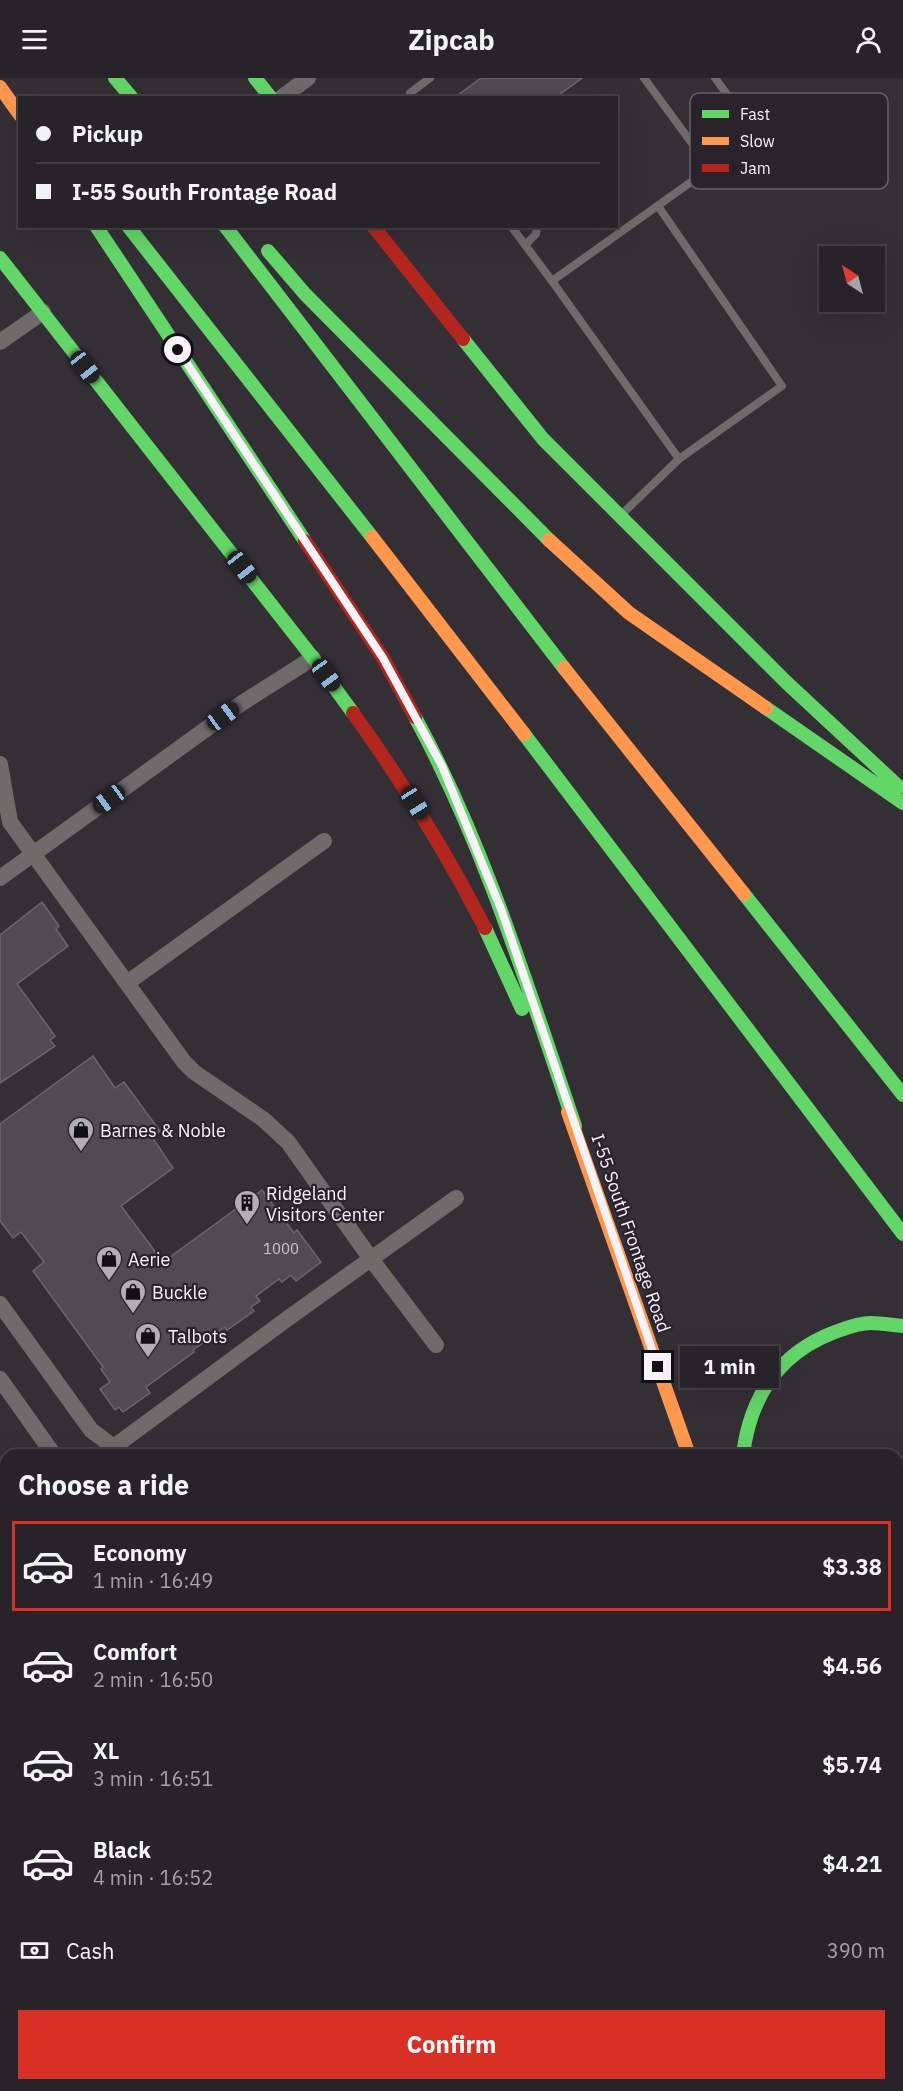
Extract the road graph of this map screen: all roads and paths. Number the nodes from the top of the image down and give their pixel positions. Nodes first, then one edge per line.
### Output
1 (113, 78) edge
2 (255, 78) edge
3 (308, 78) edge
4 (430, 78) edge
5 (644, 78) edge
6 (715, 78) edge
7 (0, 87) edge
8 (726, 93) edge
9 (125, 96) edge
10 (130, 96) edge
11 (269, 96) edge
12 (284, 96) edge
13 (412, 96) edge
14 (18, 112) edge
15 (690, 141) edge
16 (690, 183) edge
17 (658, 206) junction
18 (97, 228) edge
19 (130, 228) edge
20 (227, 228) edge
21 (376, 228) edge
22 (512, 228) edge
23 (537, 228) edge
24 (261, 243) dead end
25 (525, 245) junction
26 (0, 258) edge
27 (552, 281) junction
28 (43, 312) junction
29 (0, 342) edge
30 (679, 459) junction
31 (621, 516) junction
32 (313, 658) junction
33 (0, 764) edge
34 (903, 790) edge
35 (903, 803) edge
36 (324, 841) dead end
37 (33, 854) junction
38 (0, 878) edge
39 (127, 983) junction
40 (903, 1095) edge
41 (575, 1126) junction
42 (456, 1198) dead end
43 (903, 1234) edge
44 (371, 1259) junction
45 (0, 1304) edge
46 (903, 1326) edge
47 (436, 1345) dead end
48 (0, 1380) edge
49 (50, 1449) edge
50 (111, 1449) edge
51 (118, 1449) edge
52 (687, 1449) edge
53 (743, 1449) edge

1 - 9 main road
1 - 10 main road
2 - 11 main road
3 - 12 street
4 - 13 lane
5 - 15 lane
6 - 8 lane
7 - 14 main road
16 - 17 lane
17 - 27 lane
17 - 30 lane
18 - 41 main road
19 - 43 main road
20 - 40 main road
21 - 31 main road
22 - 25 lane
23 - 25 lane
24 - 35 main road
25 - 27 lane
26 - 28 main road, I-55 South Frontage Road
27 - 30 lane
28 - 29 street
28 - 32 main road, I-55 South Frontage Road
30 - 31 lane
31 - 34 main road
32 - 37 street
32 - 41 main road, I-55 South Frontage Road
33 - 37 street
36 - 39 street
37 - 38 street
37 - 39 street
39 - 44 street
41 - 52 main road, I-55 South Frontage Road
42 - 44 street
44 - 47 street
44 - 51 street
45 - 50 street
46 - 53 main road
48 - 49 street

